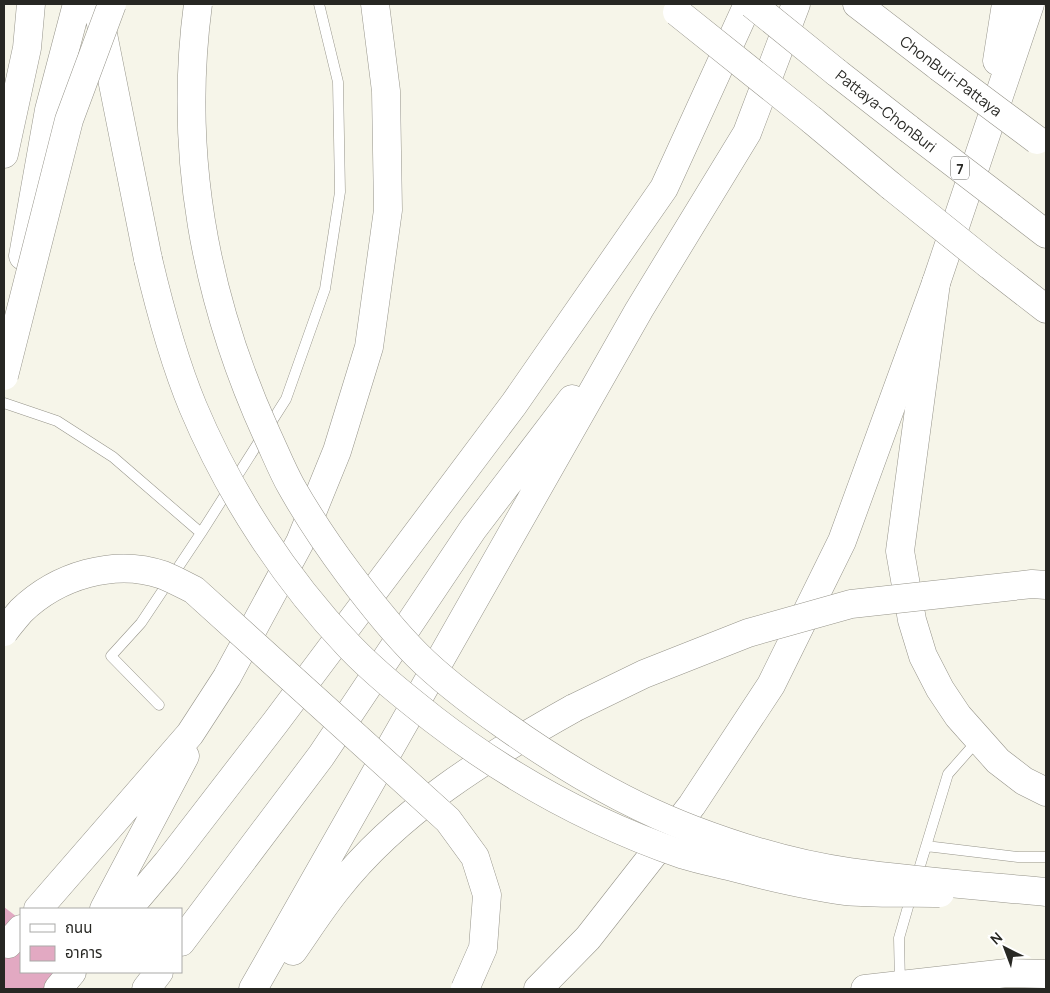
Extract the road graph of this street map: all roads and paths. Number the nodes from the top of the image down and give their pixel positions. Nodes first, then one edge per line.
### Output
1 (31, 4) edge
2 (77, 4) edge
3 (97, 4) edge
4 (112, 4) edge
5 (198, 4) edge
6 (319, 4) edge
7 (375, 4) edge
8 (748, 4) edge
9 (752, 4) edge
10 (796, 4) edge
11 (1006, 4) edge
12 (1030, 4) edge
13 (861, 7) edge
14 (672, 8) edge
15 (983, 144) junction
16 (1042, 144) edge
17 (4, 154) edge
18 (1046, 234) edge
19 (936, 283) junction
20 (1046, 308) edge
21 (639, 310) junction
22 (4, 369) edge
23 (4, 376) edge
24 (4, 404) edge
25 (201, 533) junction
26 (1046, 586) edge
27 (4, 632) edge
28 (226, 677) junction
29 (159, 705) dead end
30 (978, 740) junction
31 (1046, 792) edge
32 (926, 846) junction
33 (1046, 857) edge
34 (1046, 894) edge
35 (39, 908) edge
36 (105, 908) edge
37 (129, 908) edge
38 (182, 941) edge
39 (158, 973) edge
40 (1046, 974) edge
41 (976, 983) edge
42 (900, 985) junction
43 (945, 985) edge
44 (146, 989) edge
45 (253, 989) edge
46 (266, 989) edge
47 (465, 989) edge
48 (538, 989) edge
49 (865, 989) edge

1 - 17 main road
2 - 22 main road, bridge
3 - 34 main road, bridge
4 - 23 main road, bridge
5 - 34 main road, bridge
6 - 25 lane
7 - 28 main road
8 - 37 main road
9 - 18 main road, Pattaya-ChonBuri / 7, bridge
10 - 21 main road
11 - 15 main road
12 - 15 main road
13 - 16 main road, ChonBuri-Pattaya, bridge
14 - 20 main road, bridge
15 - 19 main road
19 - 30 main road
19 - 48 main road
21 - 38 main road
21 - 45 main road
24 - 25 lane
25 - 29 lane
26 - 46 main road, bridge
27 - 47 main road, bridge
28 - 35 main road
28 - 36 main road
30 - 31 main road
30 - 32 lane
32 - 33 lane
32 - 42 lane
39 - 44 main road
40 - 41 main road
41 - 43 main road
42 - 43 main road
42 - 49 main road

